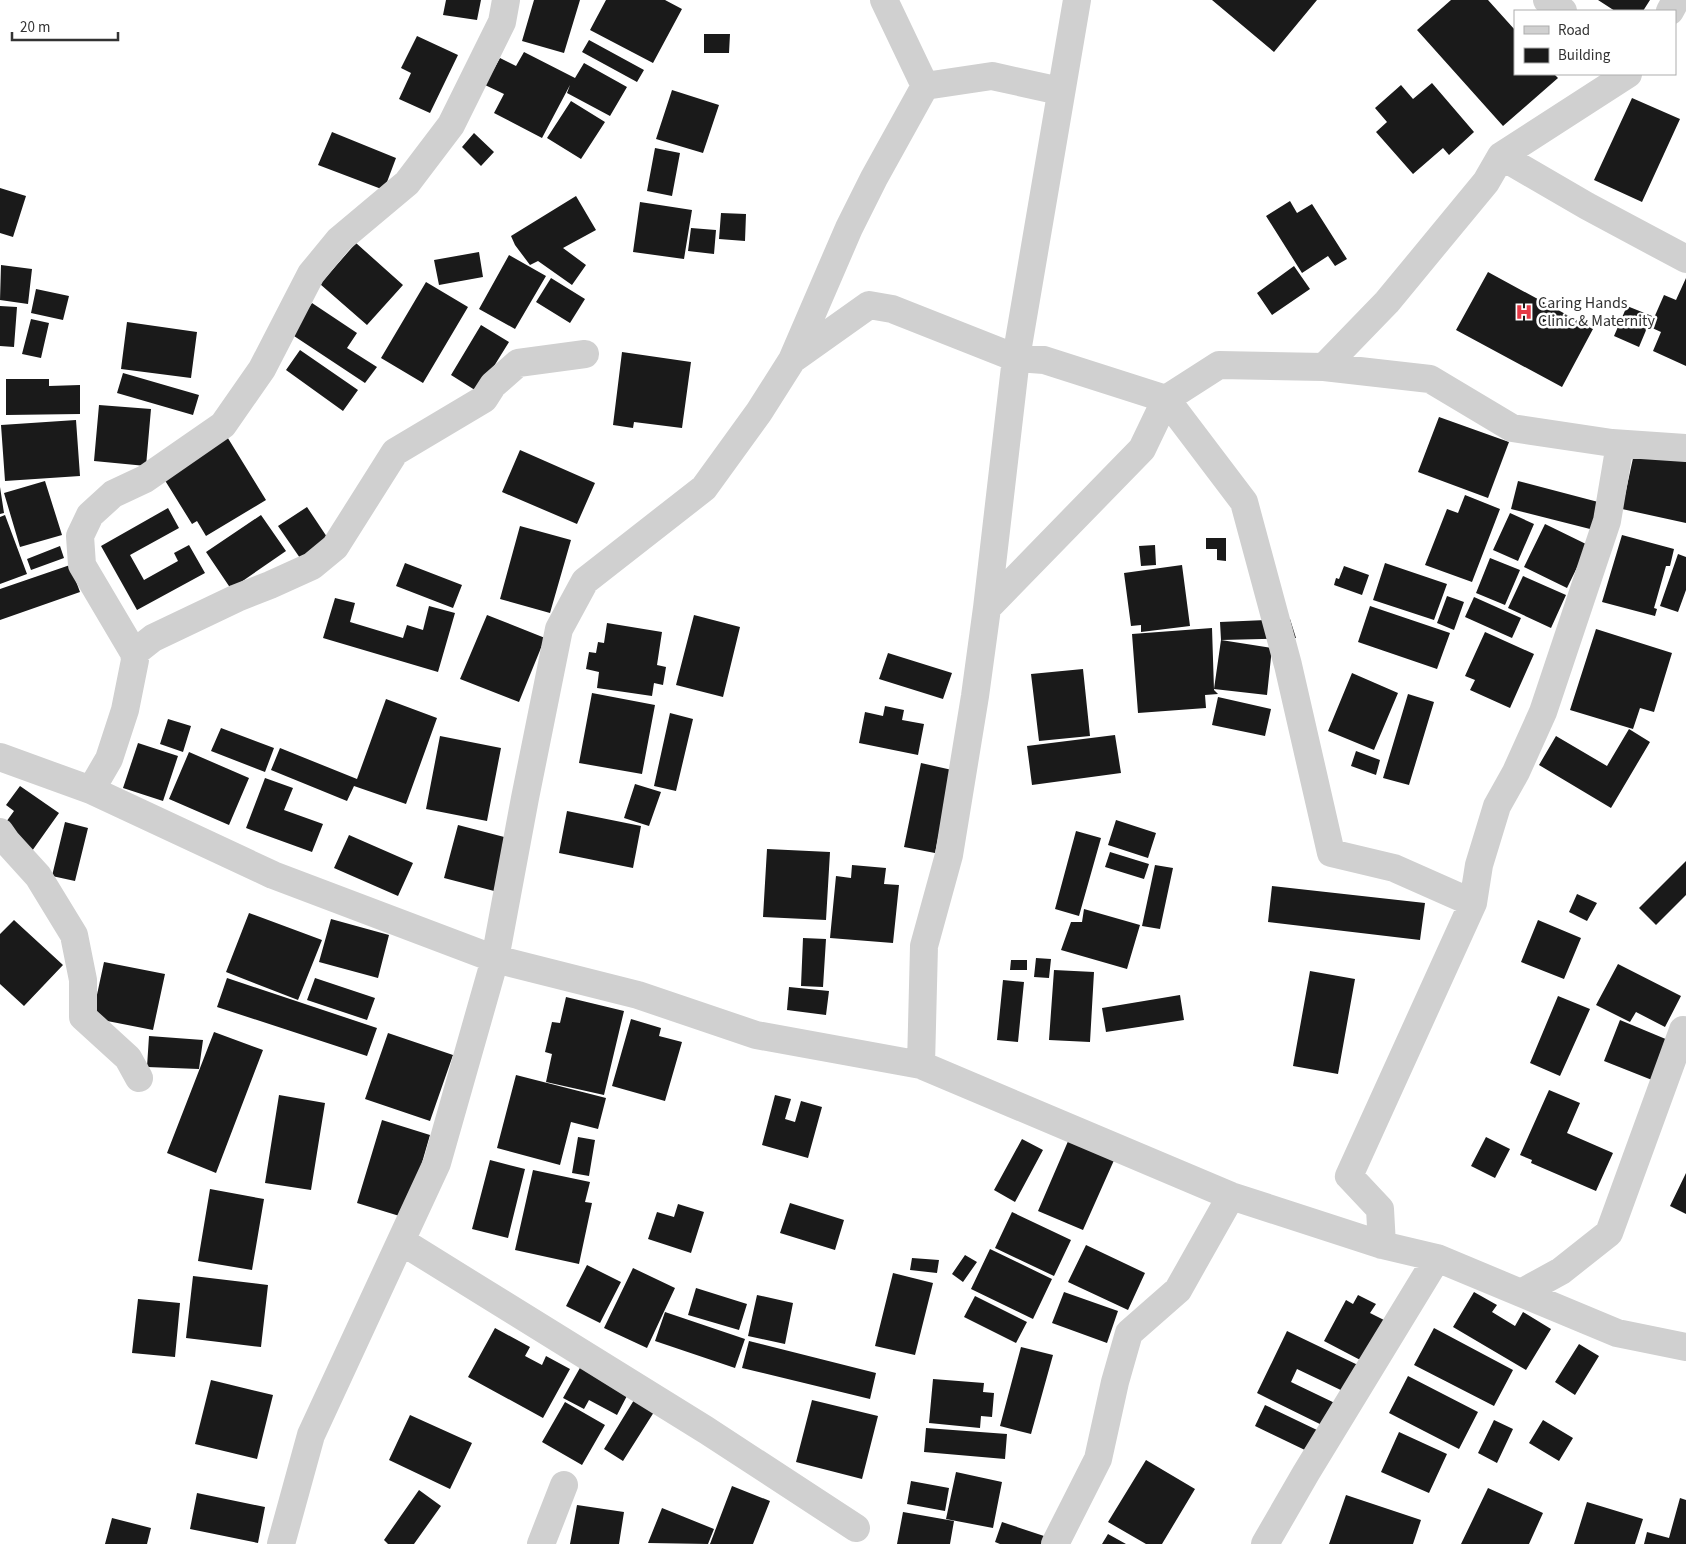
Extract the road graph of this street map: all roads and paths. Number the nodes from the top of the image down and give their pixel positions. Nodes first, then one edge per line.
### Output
1 (506, 0) edge
2 (884, 0) edge
3 (1077, 0) edge
4 (1547, 0) edge
5 (1562, 10) edge
6 (1626, 75) edge
7 (925, 86) junction
8 (1060, 91) junction
9 (1501, 156) junction
10 (1686, 259) edge
11 (585, 354) dead end
12 (1016, 358) junction
13 (792, 360) junction
14 (1324, 367) junction
15 (1166, 399) junction
16 (1620, 444) junction
17 (1686, 448) edge
18 (987, 608) junction
19 (134, 653) junction
20 (0, 757) edge
21 (91, 790) junction
22 (0, 832) edge
23 (1473, 903) junction
24 (496, 959) junction
25 (1683, 1030) dead end
26 (921, 1065) junction
27 (138, 1078) dead end
28 (1231, 1196) junction
29 (401, 1241) junction
30 (1382, 1245) junction
31 (1437, 1258) junction
32 (1521, 1293) junction
33 (1686, 1347) edge
34 (564, 1485) dead end
35 (856, 1528) dead end
36 (281, 1544) edge
37 (541, 1544) edge
38 (1055, 1544) edge
39 (1265, 1544) edge

1 - 19 street
2 - 7 street
3 - 8 street
4 - 5 street
6 - 9 street
7 - 8 street
7 - 13 street
8 - 12 street
9 - 10 street
9 - 14 street
11 - 19 street
12 - 13 street
12 - 15 street
12 - 18 street
13 - 24 street
14 - 15 street
14 - 16 street
15 - 18 street
15 - 23 street
16 - 17 street
16 - 23 street
18 - 26 street
19 - 21 street
20 - 21 street
21 - 24 street
22 - 27 street
23 - 30 street
24 - 26 street
24 - 29 street
25 - 32 street
26 - 28 street
28 - 30 street
28 - 38 street
29 - 35 street
29 - 36 street
30 - 31 street
31 - 32 street
31 - 39 street
32 - 33 street
34 - 37 street

